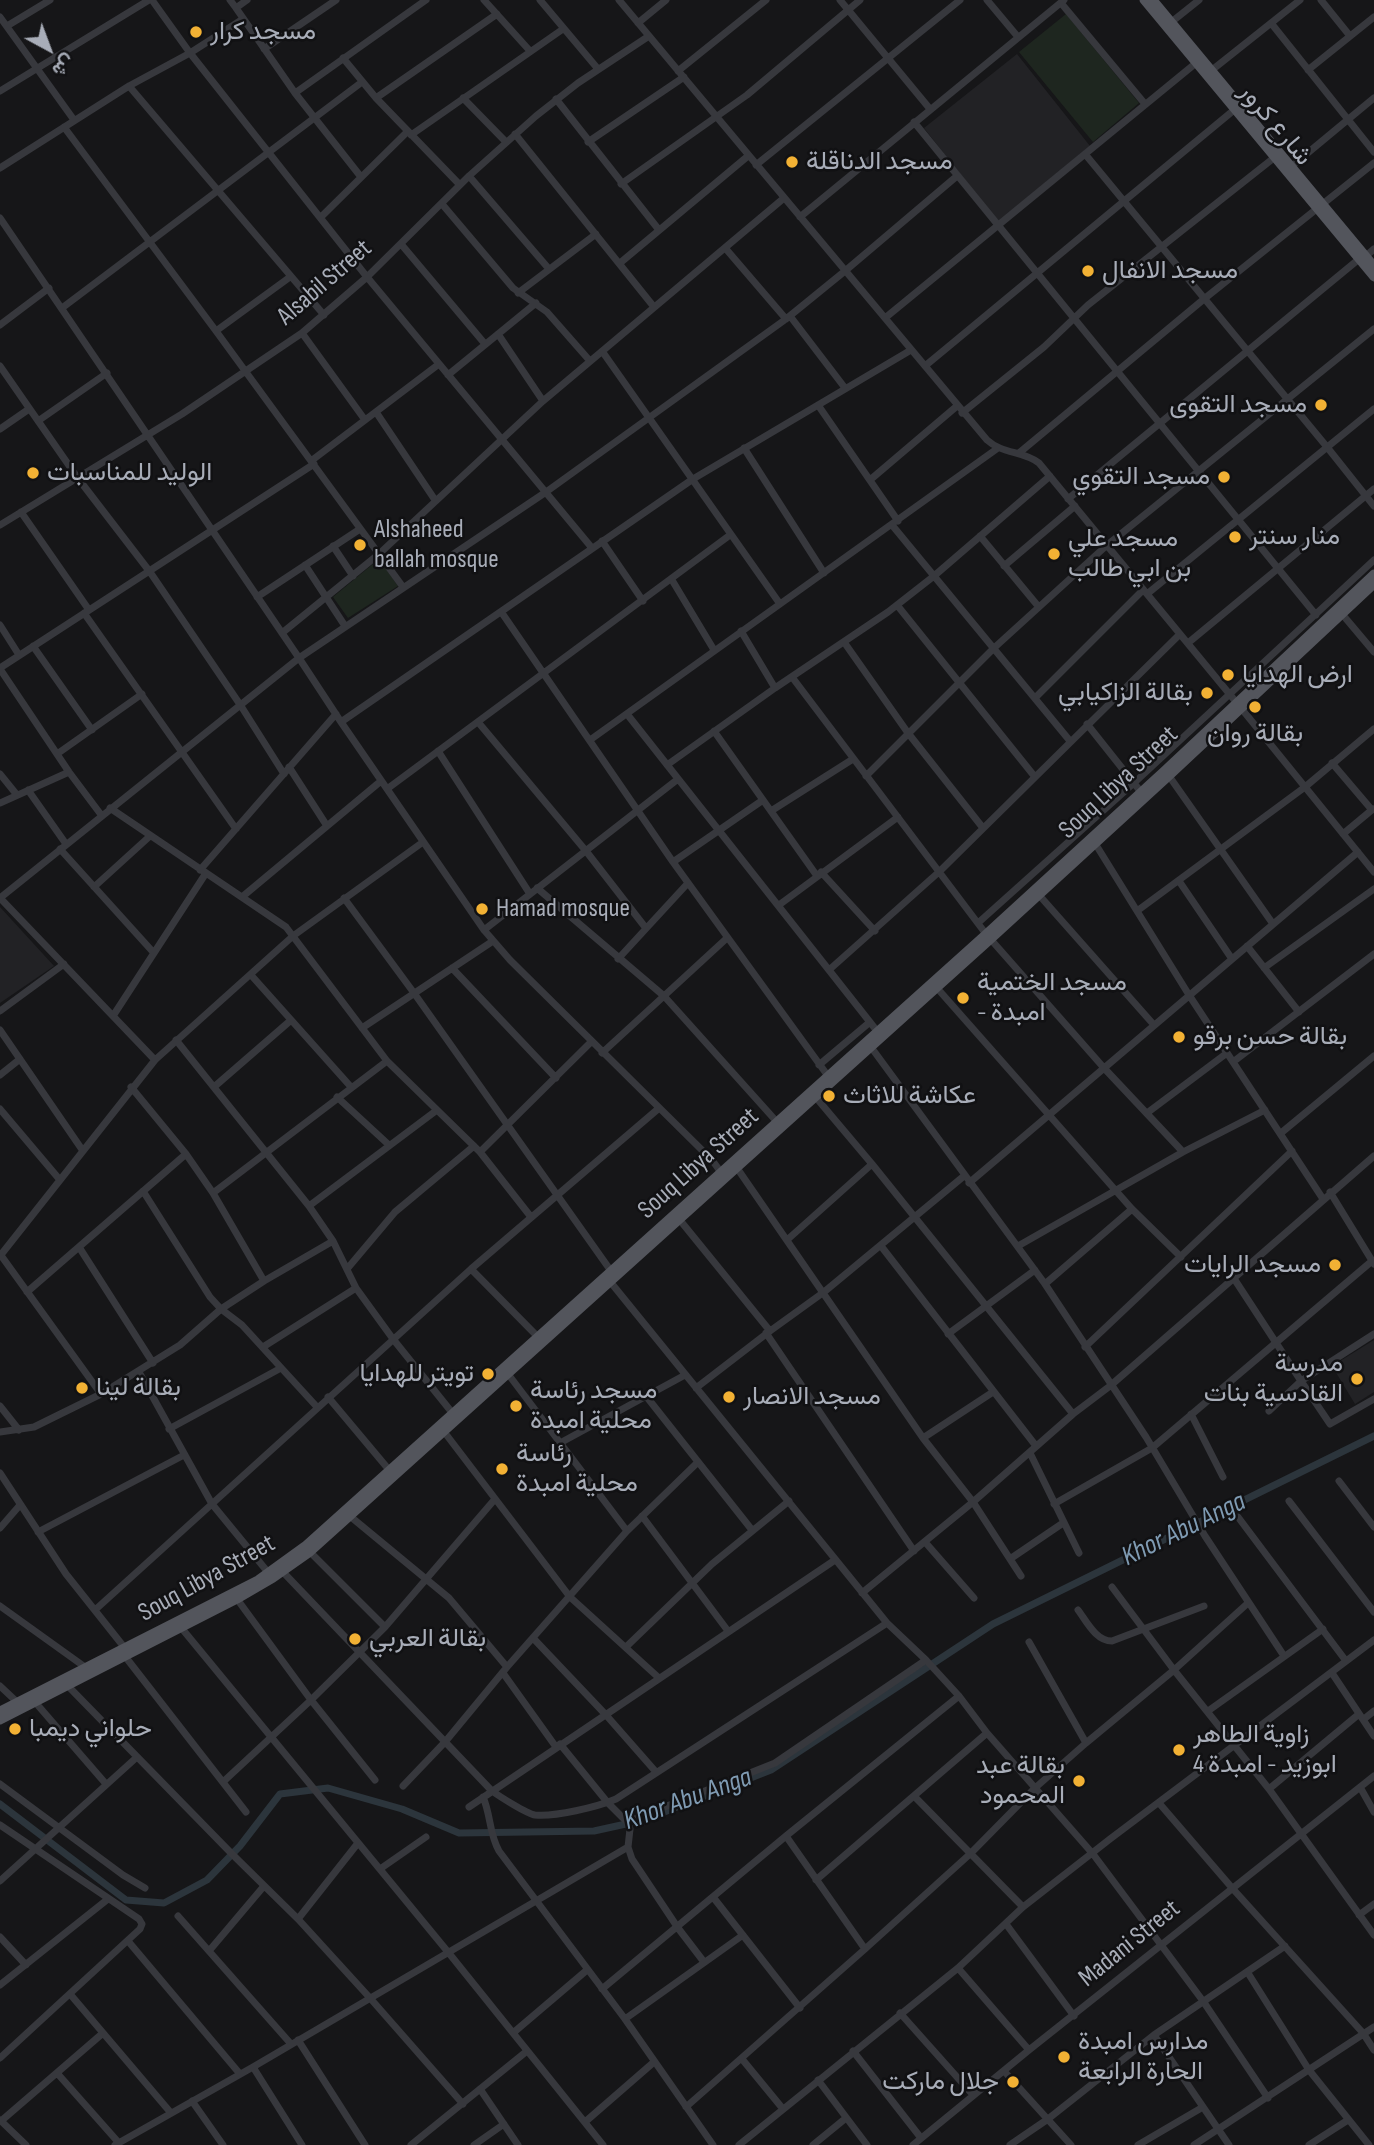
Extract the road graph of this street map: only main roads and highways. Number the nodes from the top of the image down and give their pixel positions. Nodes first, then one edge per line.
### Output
1 (1144, 0) edge
2 (1153, 0) edge
3 (1168, 24) junction
4 (1320, 206) junction
5 (1362, 257) junction
6 (1374, 265) edge
7 (1374, 277) edge
8 (1374, 574) edge
9 (1374, 584) edge
10 (1239, 705) junction
11 (1093, 841) junction
12 (988, 937) junction
13 (869, 1044) junction
14 (812, 1094) junction
15 (723, 1175) junction
16 (608, 1276) junction
17 (506, 1371) junction
18 (442, 1429) junction
19 (271, 1575) junction
20 (178, 1623) junction
21 (124, 1651) junction
22 (0, 1711) edge
23 (0, 1720) edge

1 - 3 main road, شارع كرور
2 - 3 main road, شارع كرور
3 - 4 main road, شارع كرور
3 - 4 main road, شارع كرور
4 - 5 main road, شارع كرور
5 - 6 main road, شارع كرور
5 - 7 main road, شارع كرور
8 - 10 main road, Souq Libya Street
9 - 10 main road, Souq Libya Street
10 - 11 main road, Souq Libya Street
10 - 11 main road, Souq Libya Street
11 - 12 main road, Souq Libya Street
11 - 12 main road, Souq Libya Street
12 - 13 main road, Souq Libya Street
12 - 13 main road, Souq Libya Street
13 - 14 main road, Souq Libya Street
13 - 14 main road, Souq Libya Street
14 - 15 main road, Souq Libya Street
14 - 15 main road, Souq Libya Street
15 - 16 main road, Souq Libya Street
15 - 16 main road, Souq Libya Street
16 - 17 main road, Souq Libya Street
16 - 17 main road, Souq Libya Street
17 - 18 main road, Souq Libya Street
18 - 19 main road, Souq Libya Street
18 - 19 main road, Souq Libya Street
19 - 20 main road, Souq Libya Street
19 - 20 main road, Souq Libya Street
20 - 21 main road, Souq Libya Street
21 - 22 main road, Souq Libya Street
21 - 23 main road, Souq Libya Street

